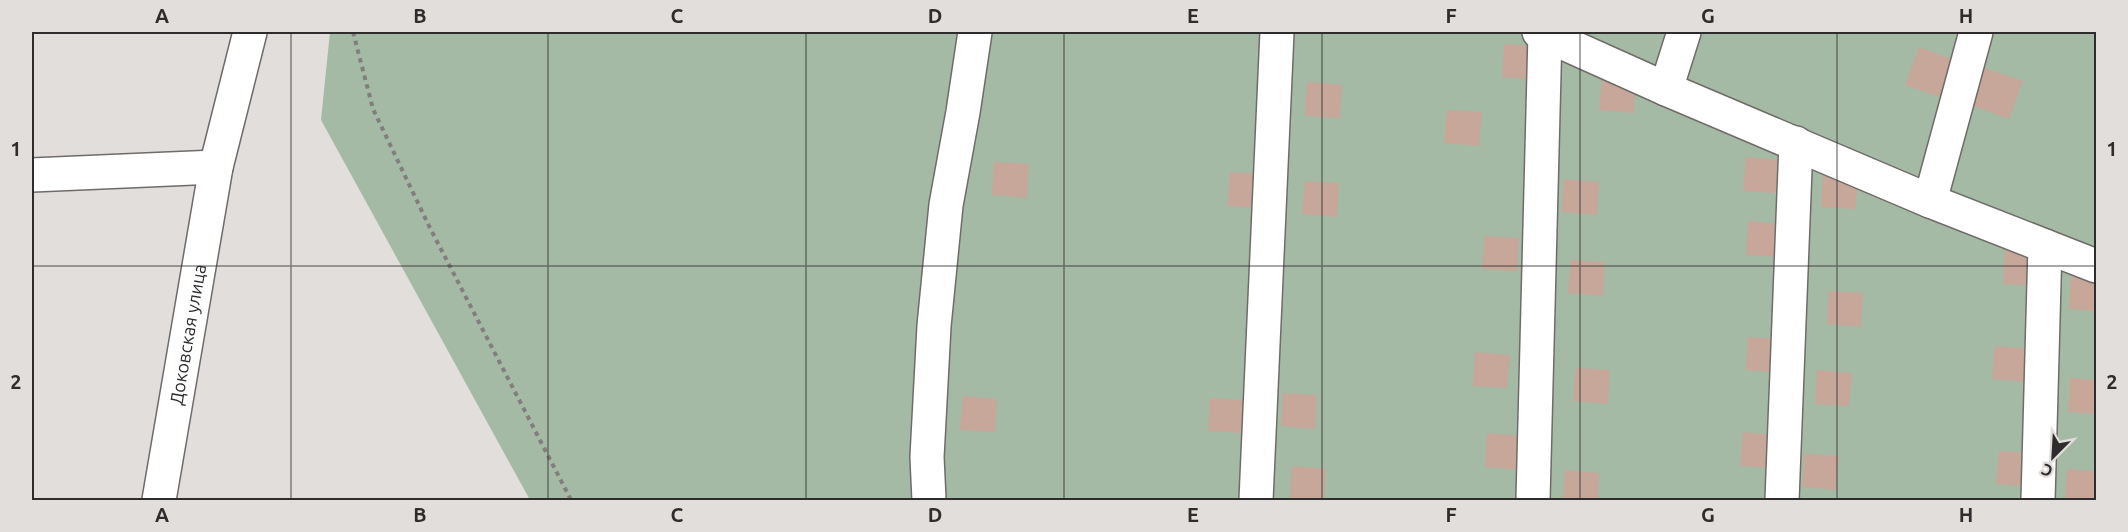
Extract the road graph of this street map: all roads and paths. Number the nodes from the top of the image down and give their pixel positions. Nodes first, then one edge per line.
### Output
1 (250, 32) edge
2 (354, 32) edge
3 (975, 32) edge
4 (1277, 32) edge
5 (1684, 32) edge
6 (1976, 32) edge
7 (1542, 33) edge
8 (1666, 89) junction
9 (1796, 143) junction
10 (216, 167) junction
11 (32, 175) edge
12 (1930, 201) junction
13 (2045, 246) junction
14 (2097, 266) edge
15 (159, 501) edge
16 (571, 501) edge
17 (929, 501) edge
18 (1256, 501) edge
19 (1533, 501) edge
20 (1782, 501) edge
21 (2038, 501) edge

1 - 10 street, Доковская улица
2 - 16 path
3 - 17 street
4 - 18 street
5 - 8 street
6 - 12 street
7 - 8 street
7 - 19 street
8 - 9 street
9 - 12 street
9 - 20 street
10 - 11 street
10 - 15 street, Доковская улица
12 - 13 street
13 - 14 street
13 - 21 street

